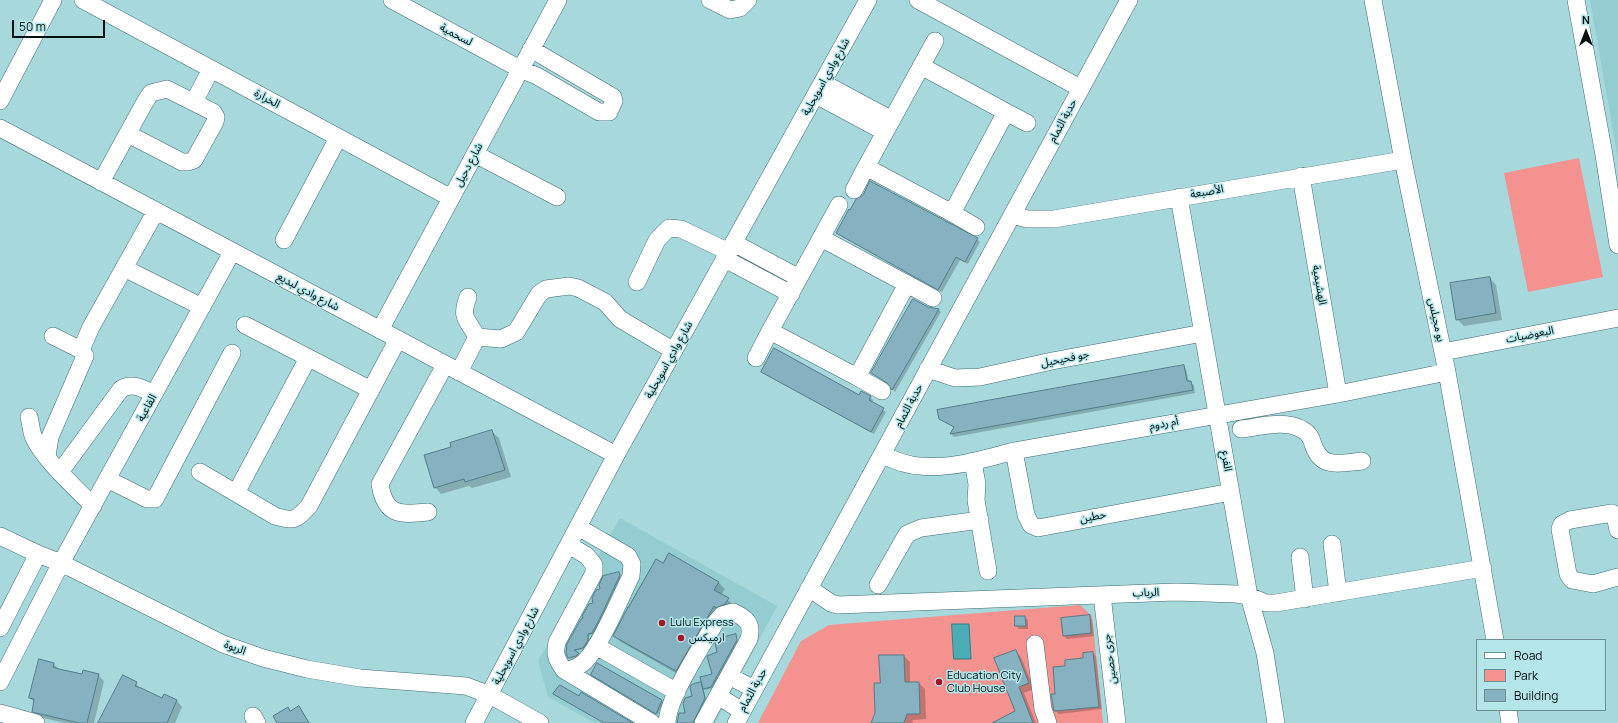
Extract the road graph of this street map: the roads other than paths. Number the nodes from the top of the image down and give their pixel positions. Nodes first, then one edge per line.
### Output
1 (53, 0) edge
2 (83, 0) edge
3 (392, 0) edge
4 (558, 0) edge
5 (710, 0) edge
6 (748, 0) edge
7 (868, 0) edge
8 (918, 0) edge
9 (1129, 0) edge
10 (1372, 0) edge
11 (1576, 0) edge
12 (935, 41) dead end
13 (531, 49) junction
14 (921, 66) junction
15 (212, 69) junction
16 (520, 69) junction
17 (1080, 88) junction
18 (819, 89) junction
19 (0, 101) edge
20 (194, 102) junction
21 (1006, 112) junction
22 (1027, 123) dead end
23 (889, 126) junction
24 (0, 128) edge
25 (128, 134) junction
26 (338, 138) junction
27 (475, 154) junction
28 (1611, 154) edge
29 (1402, 160) junction
30 (866, 168) junction
31 (1613, 174) edge
32 (1301, 176) junction
33 (101, 182) junction
34 (854, 190) dead end
35 (557, 197) dead end
36 (1179, 197) junction
37 (451, 198) junction
38 (839, 205) dead end
39 (156, 211) junction
40 (952, 213) junction
41 (1013, 215) junction
42 (976, 227) dead end
43 (821, 238) junction
44 (284, 240) dead end
45 (1618, 246) edge
46 (729, 251) junction
47 (232, 252) junction
48 (124, 268) junction
49 (799, 278) junction
50 (636, 282) dead end
51 (907, 284) junction
52 (790, 294) junction
53 (468, 297) dead end
54 (933, 298) dead end
55 (202, 307) junction
56 (1618, 318) edge
57 (245, 325) dead end
58 (380, 330) junction
59 (770, 331) junction
60 (1203, 333) junction
61 (53, 336) dead end
62 (477, 337) junction
63 (398, 339) junction
64 (81, 350) junction
65 (674, 350) junction
66 (1443, 352) junction
67 (232, 353) dead end
68 (308, 358) junction
69 (756, 358) dead end
70 (452, 368) junction
71 (928, 369) junction
72 (1447, 372) junction
73 (857, 377) junction
74 (371, 390) junction
75 (882, 391) dead end
76 (154, 394) junction
77 (1338, 394) junction
78 (1274, 405) junction
79 (1217, 415) junction
80 (29, 417) dead end
81 (1276, 425) junction
82 (1241, 429) dead end
83 (1014, 451) junction
84 (882, 454) junction
85 (616, 455) junction
86 (47, 456) junction
87 (1362, 461) dead end
88 (969, 462) junction
89 (60, 472) junction
90 (200, 472) dead end
91 (107, 479) junction
92 (1231, 492) junction
93 (236, 493) junction
94 (93, 506) junction
95 (428, 512) dead end
96 (980, 520) junction
97 (578, 527) junction
98 (1618, 530) edge
99 (0, 536) edge
100 (1332, 544) dead end
101 (569, 545) junction
102 (38, 554) junction
103 (1300, 558) dead end
104 (61, 563) junction
105 (1483, 568) junction
106 (988, 572) dead end
107 (1618, 577) edge
108 (878, 585) dead end
109 (809, 588) junction
110 (1338, 593) junction
111 (1102, 594) junction
112 (1249, 596) junction
113 (1305, 599) junction
114 (15, 600) junction
115 (35, 613) junction
116 (0, 628) edge
117 (1496, 639) edge
118 (1035, 644) dead end
119 (596, 646) junction
120 (564, 670) junction
121 (729, 676) junction
122 (0, 682) edge
123 (754, 689) junction
124 (677, 692) junction
125 (490, 695) junction
126 (718, 696) junction
127 (1508, 711) edge
128 (0, 713) edge
129 (739, 717) edge
130 (36, 723) edge
131 (474, 723) edge
132 (540, 723) edge
133 (652, 723) edge
134 (667, 723) edge
135 (703, 723) edge
136 (1048, 723) edge
137 (1117, 723) edge
138 (1276, 723) edge
139 (1510, 723) edge

1 - 19 street
2 - 15 street, الخرارة
3 - 16 street, لسحمية
4 - 13 street, شارع دحيل
5 - 6 street
7 - 18 street, شارع وادي اسويحلية
8 - 17 street, حدبة الثمام
9 - 17 street, حدبة الثمام
10 - 29 street, بو مجيلس
11 - 28 street
12 - 14 street
13 - 16 street, شارع دحيل
13 - 16 street, لسحمية
14 - 21 street
14 - 23 street
15 - 20 street
15 - 26 street, الخرارة
16 - 27 street, شارع دحيل
17 - 41 street, حدبة الثمام
18 - 23 street
18 - 46 street, شارع وادي اسويحلية
20 - 25 street
20 - 25 street
21 - 22 street
21 - 40 street
23 - 30 street
24 - 33 street, شارع وادي لبديع
25 - 33 street
26 - 37 street, الخرارة
26 - 44 street
27 - 35 street
27 - 37 street, شارع دحيل
28 - 31 street
29 - 32 street, الأصبعة
29 - 66 street, بو مجيلس
30 - 34 street
30 - 40 street
31 - 45 street
32 - 36 street, الأصبعة
32 - 77 street, الهشيمية
33 - 39 street, شارع وادي لبديع
36 - 41 street, الأصبعة
36 - 60 street, الفرع
37 - 58 street, شارع دحيل
38 - 43 street
39 - 47 street, شارع وادي لبديع
39 - 48 street
40 - 42 street
41 - 71 street, حدبة الثمام
43 - 49 street
43 - 51 street
46 - 49 street
46 - 50 street
46 - 52 street
46 - 65 street, شارع وادي اسويحلية
47 - 55 street, القاعية
47 - 58 street, شارع وادي لبديع
48 - 55 street
48 - 64 street
49 - 52 street
51 - 54 street
51 - 73 street
52 - 59 street
53 - 62 street
55 - 76 street, القاعية
56 - 66 street, البعوضيات
57 - 68 street
58 - 63 street, شارع وادي لبديع
59 - 69 street
59 - 73 street
60 - 71 street, جو فحيحيل
60 - 79 street, الفرع
61 - 64 street
62 - 65 street
62 - 70 street
63 - 70 street, شارع وادي لبديع
63 - 74 street
64 - 86 street
65 - 85 street, شارع وادي اسويحلية
66 - 72 street, بو مجيلس
67 - 91 street
68 - 74 street
68 - 93 street
70 - 85 street, شارع وادي لبديع
70 - 95 street
71 - 84 street, حدبة الثمام
72 - 77 street, أم ردوم
72 - 105 street, بو مجيلس
73 - 75 street
74 - 93 street
76 - 89 street
76 - 91 street, القاعية
77 - 78 street, أم ردوم
78 - 79 street, أم ردوم
78 - 81 street
79 - 83 street, أم ردوم
79 - 92 street, الفرع
80 - 86 street
81 - 82 street
81 - 87 street
83 - 88 street, أم ردوم
83 - 92 street, حطين
84 - 88 street, أم ردوم
84 - 109 street, حدبة الثمام
85 - 97 street, شارع وادي اسويحلية
86 - 89 street
88 - 96 street
89 - 94 street
90 - 93 street
91 - 94 street, القاعية
92 - 112 street, الفرع
94 - 104 street, القاعية
96 - 106 street
96 - 108 street
97 - 101 street, شارع وادي اسويحلية
97 - 119 street
98 - 107 street
99 - 102 street, الربوة
100 - 110 street
101 - 120 street
101 - 125 street, شارع وادي اسويحلية
102 - 104 street, الربوة
102 - 114 street
103 - 113 street
104 - 115 street, القاعية
104 - 125 street, الربوة
105 - 110 street, الرباب
105 - 117 street, بو مجيلس
109 - 111 street, الرباب
109 - 123 street, حدبة الثمام
110 - 113 street, الرباب
111 - 112 street, الرباب
111 - 137 street, جرى حصين
112 - 113 street, الرباب
112 - 138 street, الفرع
114 - 115 street
114 - 116 street
115 - 122 street, القاعية
118 - 136 street
119 - 120 street
119 - 124 street
120 - 133 street
121 - 123 street
121 - 124 street
121 - 126 street
123 - 129 street, حدبة الثمام
124 - 134 street
125 - 131 street, شارع وادي اسويحلية
125 - 132 street, الربوة
126 - 129 street
126 - 135 street
127 - 139 street
128 - 130 street

